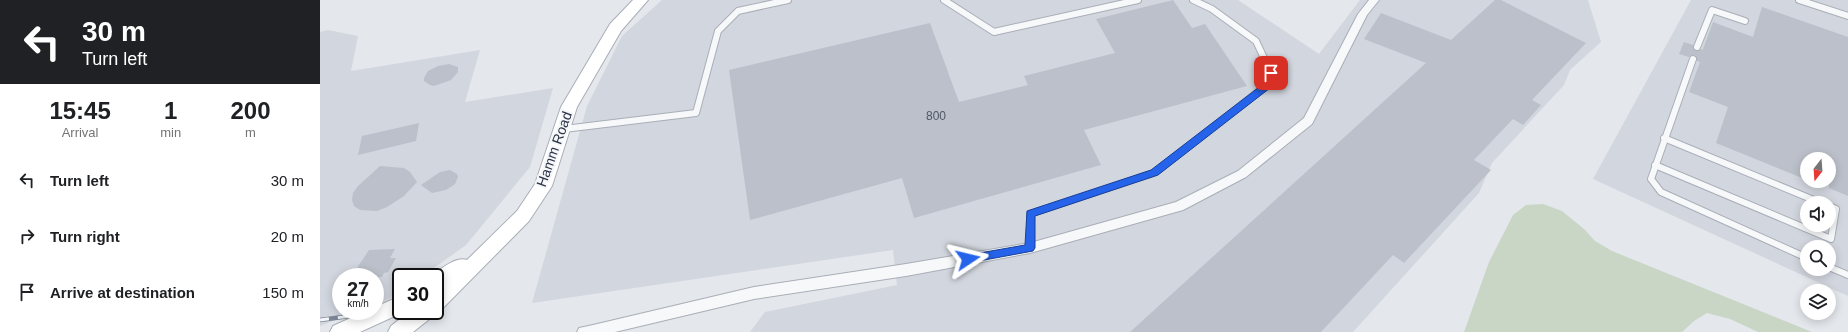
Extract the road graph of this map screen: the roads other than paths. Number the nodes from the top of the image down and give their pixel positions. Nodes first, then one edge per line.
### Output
1 (641, 0) edge
2 (788, 0) edge
3 (944, 0) edge
4 (1138, 0) edge
5 (1193, 0) edge
6 (1374, 0) edge
7 (1799, 0) edge
8 (1848, 16) edge
9 (1745, 21) dead end
10 (1697, 47) dead end
11 (1692, 59) dead end
12 (562, 129) junction
13 (1664, 138) junction
14 (1655, 165) junction
15 (1805, 196) edge
16 (1800, 226) edge
17 (1814, 232) edge
18 (1832, 232) edge
19 (496, 244) junction
20 (1030, 248) junction
21 (1800, 255) edge
22 (1836, 270) edge
23 (1848, 276) edge
24 (444, 278) edge
25 (444, 294) edge
26 (392, 308) edge
27 (413, 320) edge
28 (590, 331) edge
29 (340, 332) edge
30 (398, 332) edge
31 (611, 332) edge

1 - 12 main road, Hamm Road
2 - 12 lane
3 - 4 lane
5 - 20 lane
6 - 20 street
7 - 8 lane
9 - 10 lane
11 - 13 lane
12 - 19 main road, Hamm Road
13 - 14 lane
13 - 15 lane
14 - 16 lane
14 - 21 lane
17 - 18 lane
19 - 24 main road
19 - 25 main road, Hamm Road
20 - 28 street
22 - 23 lane
26 - 29 main road
27 - 30 main road
28 - 31 street

